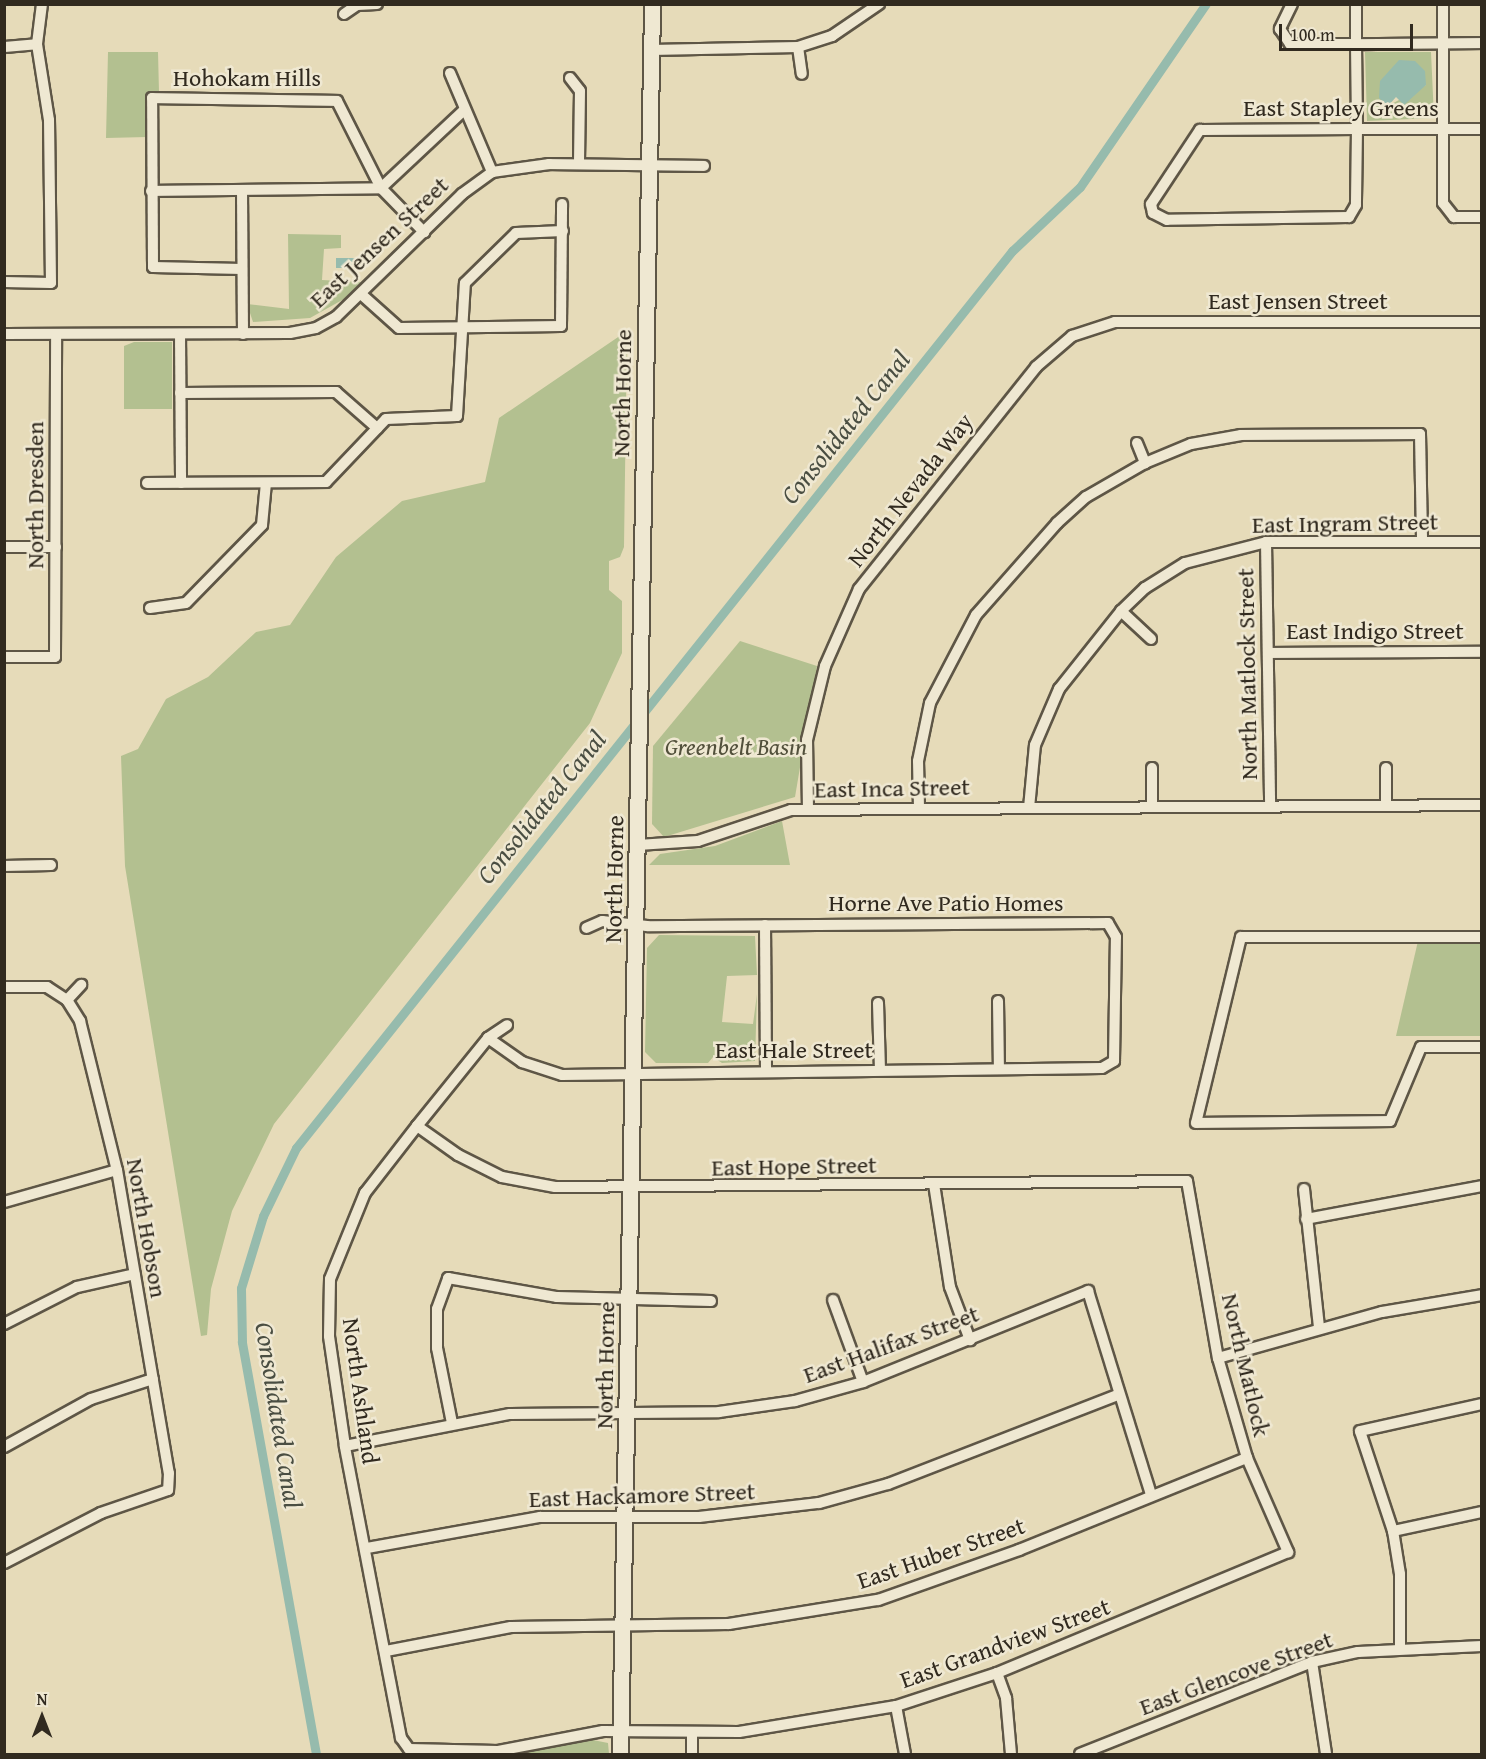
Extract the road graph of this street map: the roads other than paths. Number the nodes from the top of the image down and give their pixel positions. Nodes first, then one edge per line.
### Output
1 (42, 4) edge
2 (377, 4) edge
3 (652, 4) edge
4 (879, 4) edge
5 (1292, 4) edge
6 (1356, 4) edge
7 (1443, 4) edge
8 (369, 5) edge
9 (344, 14) dead end
10 (1443, 43) junction
11 (1482, 43) edge
12 (37, 44) junction
13 (1356, 44) junction
14 (4, 47) edge
15 (798, 47) junction
16 (651, 50) junction
17 (450, 74) dead end
18 (802, 74) dead end
19 (570, 78) dead end
20 (464, 110) junction
21 (1357, 129) junction
22 (1444, 129) junction
23 (1482, 129) edge
24 (579, 164) junction
25 (648, 165) junction
26 (704, 165) dead end
27 (492, 172) junction
28 (381, 188) junction
29 (242, 190) junction
30 (151, 191) junction
31 (562, 204) dead end
32 (1482, 217) edge
33 (563, 231) junction
34 (424, 232) junction
35 (242, 269) junction
36 (4, 282) edge
37 (361, 294) junction
38 (1115, 321) joint
39 (1482, 321) edge
40 (462, 328) junction
41 (4, 334) edge
42 (56, 334) junction
43 (180, 334) junction
44 (243, 334) junction
45 (180, 393) junction
46 (377, 428) junction
47 (1137, 443) dead end
48 (1145, 463) junction
49 (147, 483) dead end
50 (181, 483) junction
51 (266, 483) junction
52 (1266, 542) junction
53 (1422, 542) junction
54 (1482, 542) edge
55 (4, 547) edge
56 (56, 547) junction
57 (150, 608) dead end
58 (1121, 611) junction
59 (1151, 639) dead end
60 (1482, 652) edge
61 (1269, 653) junction
62 (4, 657) edge
63 (1152, 768) dead end
64 (1386, 768) dead end
65 (1386, 805) junction
66 (1482, 805) edge
67 (1270, 806) junction
68 (1152, 807) junction
69 (918, 808) junction
70 (1029, 808) junction
71 (808, 810) junction
72 (638, 845) junction
73 (51, 865) dead end
74 (4, 866) edge
75 (636, 923) junction
76 (765, 925) junction
77 (586, 928) dead end
78 (1482, 937) edge
79 (81, 985) dead end
80 (4, 987) edge
81 (67, 1000) junction
82 (998, 1001) dead end
83 (878, 1003) dead end
84 (507, 1025) dead end
85 (488, 1038) junction
86 (1482, 1047) edge
87 (1111, 1066) joint
88 (999, 1069) junction
89 (880, 1070) junction
90 (766, 1071) junction
91 (633, 1075) junction
92 (417, 1126) junction
93 (117, 1170) junction
94 (1187, 1181) joint
95 (934, 1184) junction
96 (1482, 1186) edge
97 (1304, 1189) dead end
98 (632, 1190) junction
99 (4, 1202) edge
100 (1306, 1219) junction
101 (135, 1274) junction
102 (1482, 1295) edge
103 (832, 1300) dead end
104 (630, 1301) junction
105 (711, 1301) dead end
106 (4, 1324) edge
107 (1319, 1328) junction
108 (970, 1340) junction
109 (1218, 1359) junction
110 (153, 1379) junction
111 (863, 1382) junction
112 (1117, 1395) junction
113 (1482, 1404) edge
114 (627, 1413) junction
115 (452, 1424) junction
116 (345, 1446) junction
117 (4, 1447) edge
118 (1246, 1458) junction
119 (1150, 1494) junction
120 (1482, 1512) edge
121 (624, 1518) junction
122 (1393, 1531) junction
123 (367, 1548) junction
124 (1288, 1552) joint
125 (4, 1563) edge
126 (623, 1625) junction
127 (1482, 1646) edge
128 (1400, 1648) junction
129 (386, 1651) junction
130 (1312, 1662) junction
131 (997, 1673) junction
132 (896, 1706) junction
133 (620, 1731) junction
134 (692, 1732) junction
135 (404, 1745) joint
136 (620, 1755) edge
137 (692, 1755) edge
138 (904, 1755) edge
139 (1011, 1755) edge
140 (1080, 1755) edge
141 (1326, 1755) edge

1 - 12 street
2 - 8 street
3 - 16 street, North Horne
4 - 15 street
5 - 13 street
6 - 13 street
7 - 10 street
8 - 9 street
10 - 11 street
10 - 13 street
10 - 22 street
12 - 14 street
12 - 36 street
13 - 21 street
15 - 16 street
15 - 18 street
16 - 25 street, North Horne
17 - 20 street
19 - 24 street
20 - 27 street
20 - 28 street
21 - 21 street, East Stapley Greens
21 - 22 street, East Stapley Greens
22 - 23 street, East Stapley Greens
22 - 32 street
24 - 25 street
24 - 27 street
25 - 26 street
25 - 72 street, North Horne
27 - 34 street, East Jensen Street
28 - 29 street
28 - 30 street, Hohokam Hills
28 - 34 street, Hohokam Hills
29 - 30 street
29 - 35 street
30 - 35 street, Hohokam Hills
31 - 33 street
33 - 40 street
33 - 40 street
34 - 37 street, East Jensen Street
35 - 44 street
37 - 40 street
37 - 44 street, East Jensen Street
38 - 39 street, East Jensen Street
38 - 71 street, North Nevada Way
40 - 46 street
41 - 42 street, East Jensen Street
42 - 43 street, East Jensen Street
42 - 56 street, North Dresden
43 - 44 street, East Jensen Street
43 - 45 street
45 - 46 street
45 - 50 street
46 - 51 street
47 - 48 street
48 - 53 street
48 - 69 street
49 - 50 street
50 - 51 street
51 - 57 street
52 - 53 street, East Ingram Street
52 - 58 street, East Ingram Street
52 - 61 street, North Matlock Street
53 - 54 street, East Ingram Street
55 - 56 street
56 - 62 street, North Dresden
58 - 59 street
58 - 70 street, East Ingram Street
60 - 61 street, East Indigo Street
61 - 67 street, North Matlock Street
63 - 68 street
64 - 65 street
65 - 66 street, East Inca Street
65 - 67 street, East Inca Street
67 - 68 street, East Inca Street
68 - 70 street, East Inca Street
69 - 70 street, East Inca Street
69 - 71 street, East Inca Street
71 - 72 street, East Inca Street
72 - 75 street, North Horne
73 - 74 street
75 - 76 street, Horne Ave Patio Homes
75 - 77 street, Horne Ave Patio Homes
75 - 91 street, North Horne
76 - 87 street, Horne Ave Patio Homes
76 - 90 street
78 - 86 street
79 - 81 street
80 - 81 street
81 - 93 street, North Hobson
82 - 88 street
83 - 89 street
84 - 85 street, North Ashland
85 - 91 street, East Hale Street
85 - 92 street, North Ashland
87 - 88 street, East Hale Street
88 - 89 street, East Hale Street
89 - 90 street, East Hale Street
90 - 91 street, East Hale Street
91 - 98 street, North Horne
92 - 98 street, East Hope Street
92 - 116 street, North Ashland
93 - 99 street
93 - 101 street, North Hobson
94 - 95 street, East Hope Street
94 - 109 street, North Matlock
95 - 98 street, East Hope Street
95 - 108 street
96 - 100 street
97 - 100 street
98 - 104 street, North Horne
100 - 107 street
101 - 106 street
101 - 110 street, North Hobson
102 - 107 street
103 - 111 street
104 - 105 street
104 - 114 street, North Horne
104 - 115 street
107 - 109 street
108 - 111 street, East Halifax Street
108 - 112 street, East Halifax Street
109 - 118 street, North Matlock
110 - 117 street
110 - 125 street, North Hobson
111 - 114 street, East Halifax Street
112 - 119 street
112 - 121 street, East Hackamore Street
113 - 122 street
114 - 115 street, East Halifax Street
114 - 121 street, North Horne
115 - 116 street, East Halifax Street
116 - 123 street, North Ashland
118 - 119 street, East Huber Street
118 - 124 street, North Matlock
119 - 126 street, East Huber Street
120 - 122 street
121 - 123 street, East Hackamore Street
121 - 126 street, North Horne
122 - 128 street
123 - 129 street, North Ashland
124 - 131 street, East Grandview Street
126 - 129 street, East Huber Street
126 - 133 street, North Horne
127 - 128 street, East Glencove Street
128 - 130 street, East Glencove Street
129 - 135 street, North Ashland
130 - 140 street, East Glencove Street
130 - 141 street
131 - 132 street, East Grandview Street
131 - 139 street
132 - 134 street, East Grandview Street
132 - 138 street
133 - 134 street, East Grandview Street
133 - 135 street, East Grandview Street
133 - 136 street, North Horne
134 - 137 street

